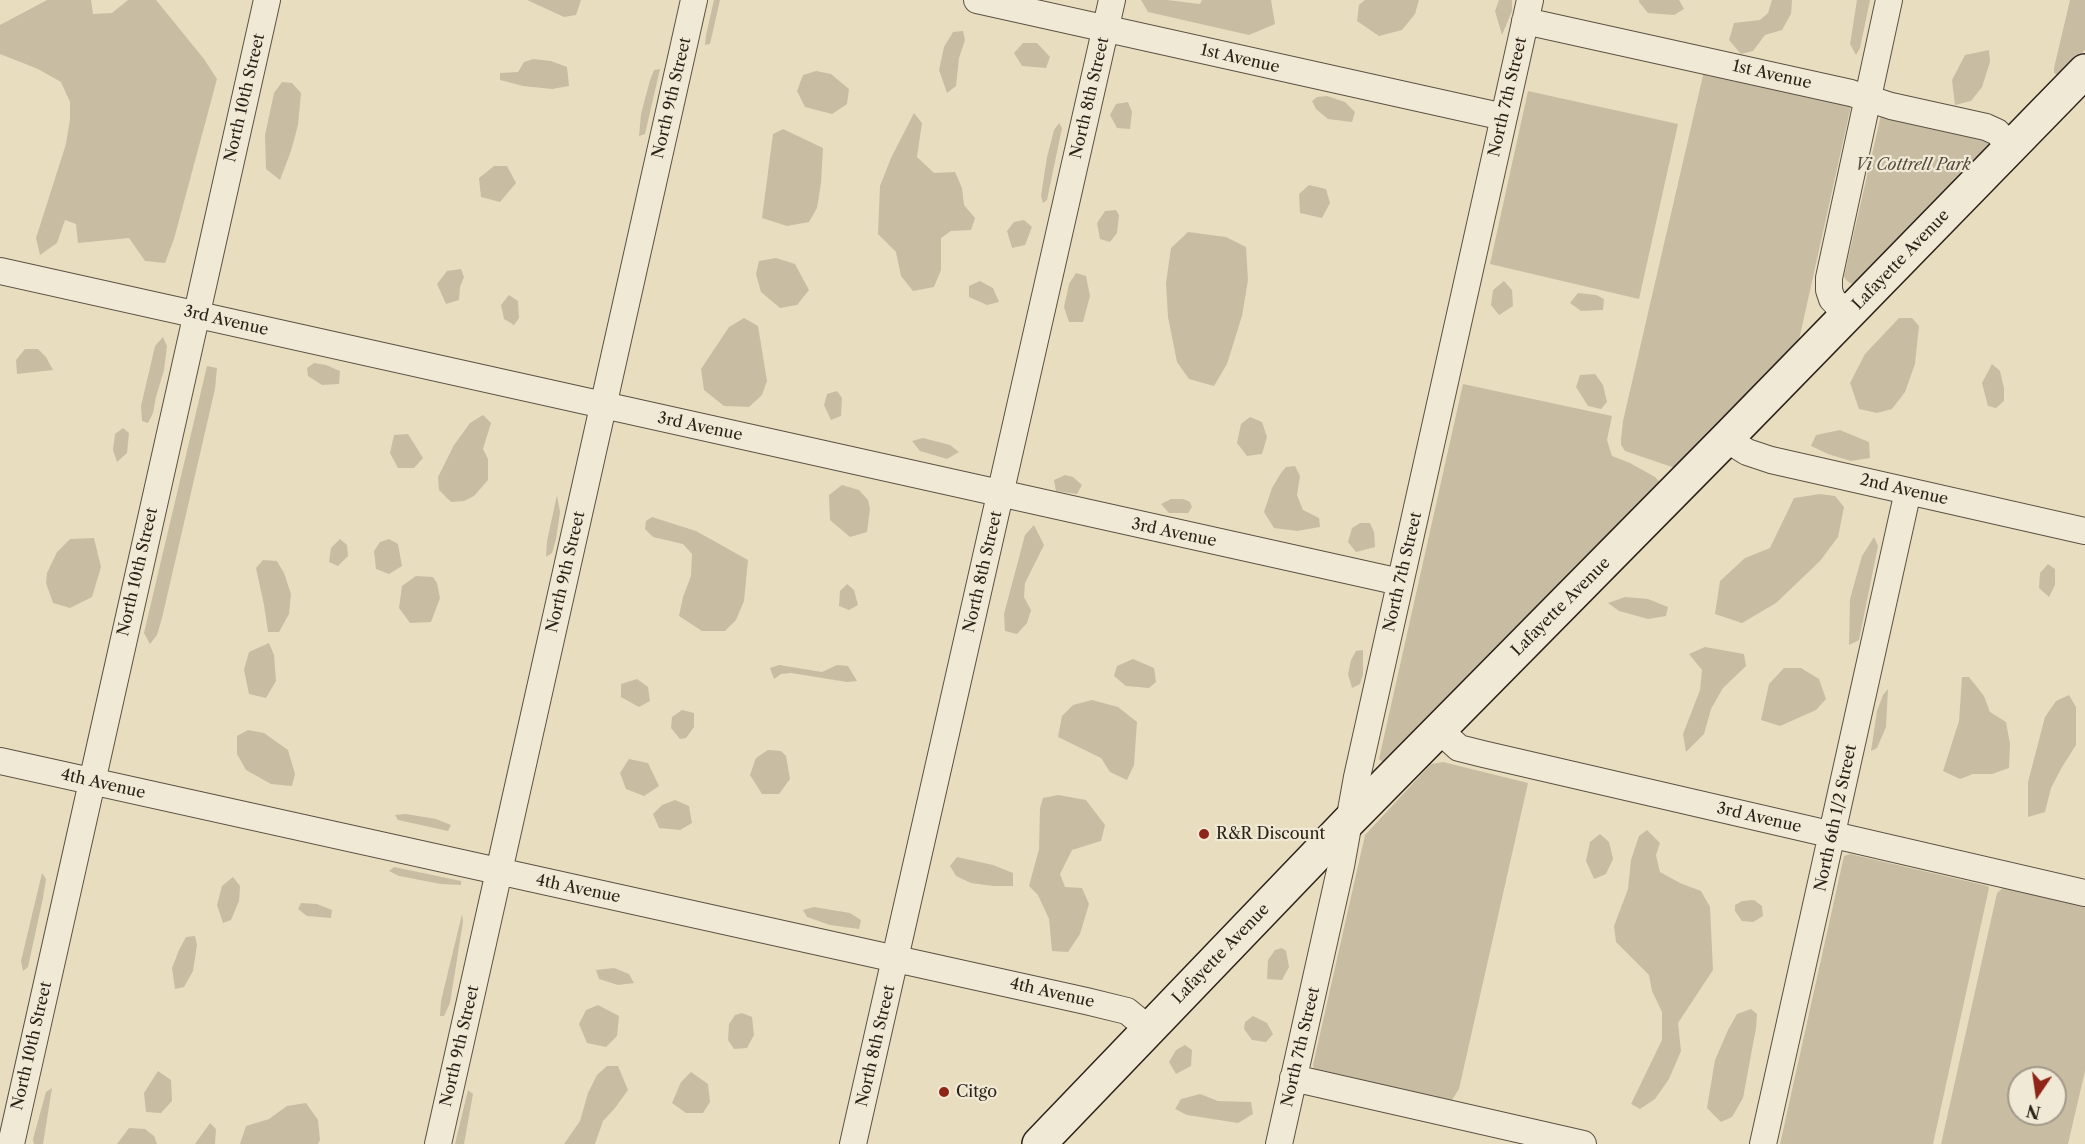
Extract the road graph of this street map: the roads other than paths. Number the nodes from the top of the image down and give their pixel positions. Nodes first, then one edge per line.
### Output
1 (267, 0) edge
2 (694, 0) edge
3 (977, 0) edge
4 (1112, 0) edge
5 (1889, 0) edge
6 (1528, 10) edge
7 (1106, 29) junction
8 (2085, 71) edge
9 (1867, 98) junction
10 (1504, 117) junction
11 (2011, 147) junction
12 (0, 271) edge
13 (196, 314) junction
14 (1847, 315) junction
15 (603, 406) junction
16 (1730, 436) junction
17 (1908, 491) junction
18 (1001, 494) junction
19 (2085, 531) edge
20 (1400, 582) junction
21 (1439, 730) junction
22 (0, 761) edge
23 (92, 781) junction
24 (1349, 822) junction
25 (1833, 835) junction
26 (499, 872) junction
27 (2085, 893) edge
28 (896, 958) junction
29 (1149, 1029) junction
30 (1293, 1078) junction
31 (11, 1144) edge
32 (438, 1144) edge
33 (853, 1144) edge
34 (1039, 1144) edge
35 (1279, 1144) edge
36 (1582, 1144) edge
37 (1763, 1144) edge

1 - 13 street, North 10th Street
2 - 15 street, North 9th Street
3 - 7 street, 1st Avenue
4 - 7 street, North 8th Street
5 - 9 street
6 - 9 street, 1st Avenue
6 - 10 street, North 7th Street
7 - 10 street, 1st Avenue
7 - 18 street, North 8th Street
8 - 11 street, Lafayette Avenue
9 - 11 street, 1st Avenue
9 - 14 street
10 - 20 street, North 7th Street
11 - 14 street, Lafayette Avenue
12 - 13 street, 3rd Avenue
13 - 15 street, 3rd Avenue
13 - 23 street, North 10th Street
14 - 16 street, Lafayette Avenue
15 - 18 street, 3rd Avenue
15 - 26 street, North 9th Street
16 - 17 street, 2nd Avenue
16 - 21 street, Lafayette Avenue
17 - 19 street, 2nd Avenue
17 - 25 street, North 6th 1/2 Street
18 - 20 street, 3rd Avenue
18 - 28 street, North 8th Street
20 - 24 street, North 7th Street
21 - 24 street, Lafayette Avenue
21 - 25 street, 3rd Avenue
22 - 23 street, 4th Avenue
23 - 26 street, 4th Avenue
23 - 31 street, North 10th Street
24 - 29 street, Lafayette Avenue
24 - 30 street, North 7th Street
25 - 27 street, 3rd Avenue
25 - 37 street, North 6th 1/2 Street
26 - 28 street, 4th Avenue
26 - 32 street, North 9th Street
28 - 29 street, 4th Avenue
28 - 33 street, North 8th Street
29 - 34 street, Lafayette Avenue
30 - 35 street, North 7th Street
30 - 36 street

